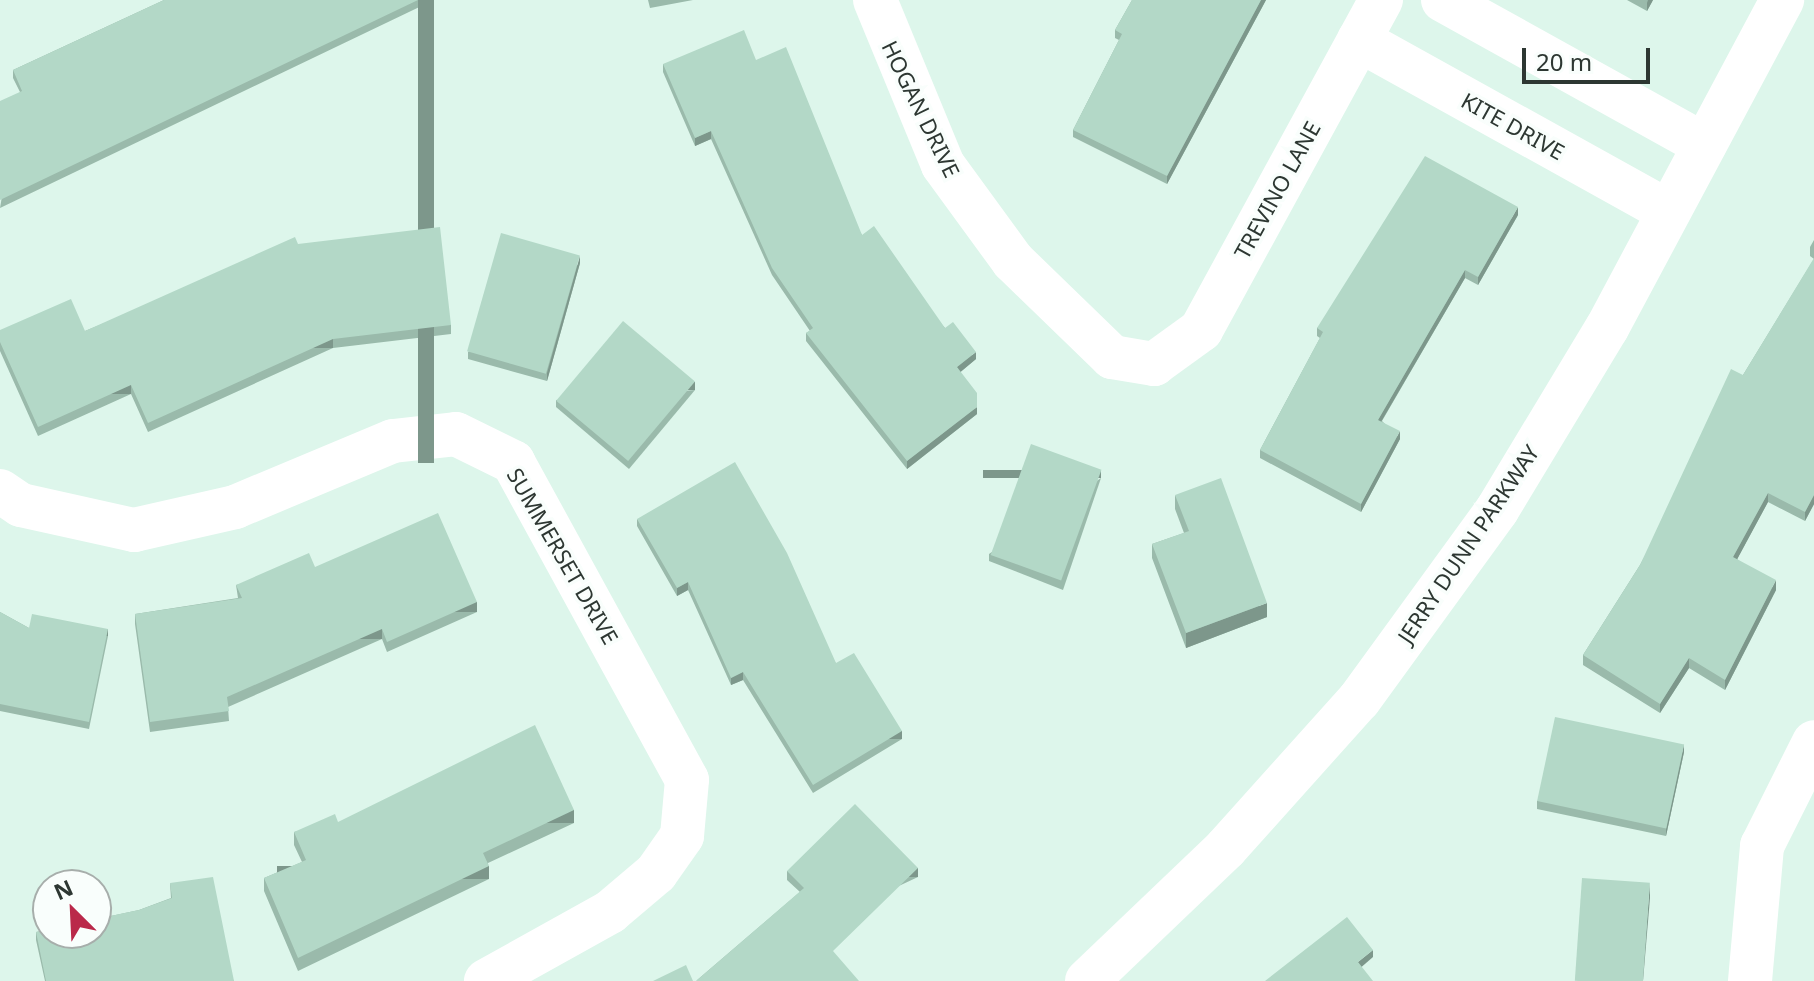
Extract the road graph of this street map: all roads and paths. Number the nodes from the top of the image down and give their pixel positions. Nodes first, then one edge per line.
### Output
1 (875, 0) edge
2 (1381, 0) edge
3 (1443, 0) edge
4 (1782, 0) edge
5 (1359, 40) junction
6 (1705, 145) junction
7 (1668, 211) junction
8 (1154, 364) joint
9 (0, 491) edge
10 (1814, 742) edge
11 (486, 981) edge
12 (1087, 981) edge
13 (1750, 981) edge

1 - 8 street, HOGAN DRIVE
2 - 5 street, TREVINO LANE
3 - 6 street
4 - 6 street, JERRY DUNN PARKWAY
5 - 7 street, KITE DRIVE
5 - 8 street, TREVINO LANE
6 - 7 street, JERRY DUNN PARKWAY
7 - 12 street, JERRY DUNN PARKWAY
9 - 11 street, SUMMERSET DRIVE
10 - 13 street

